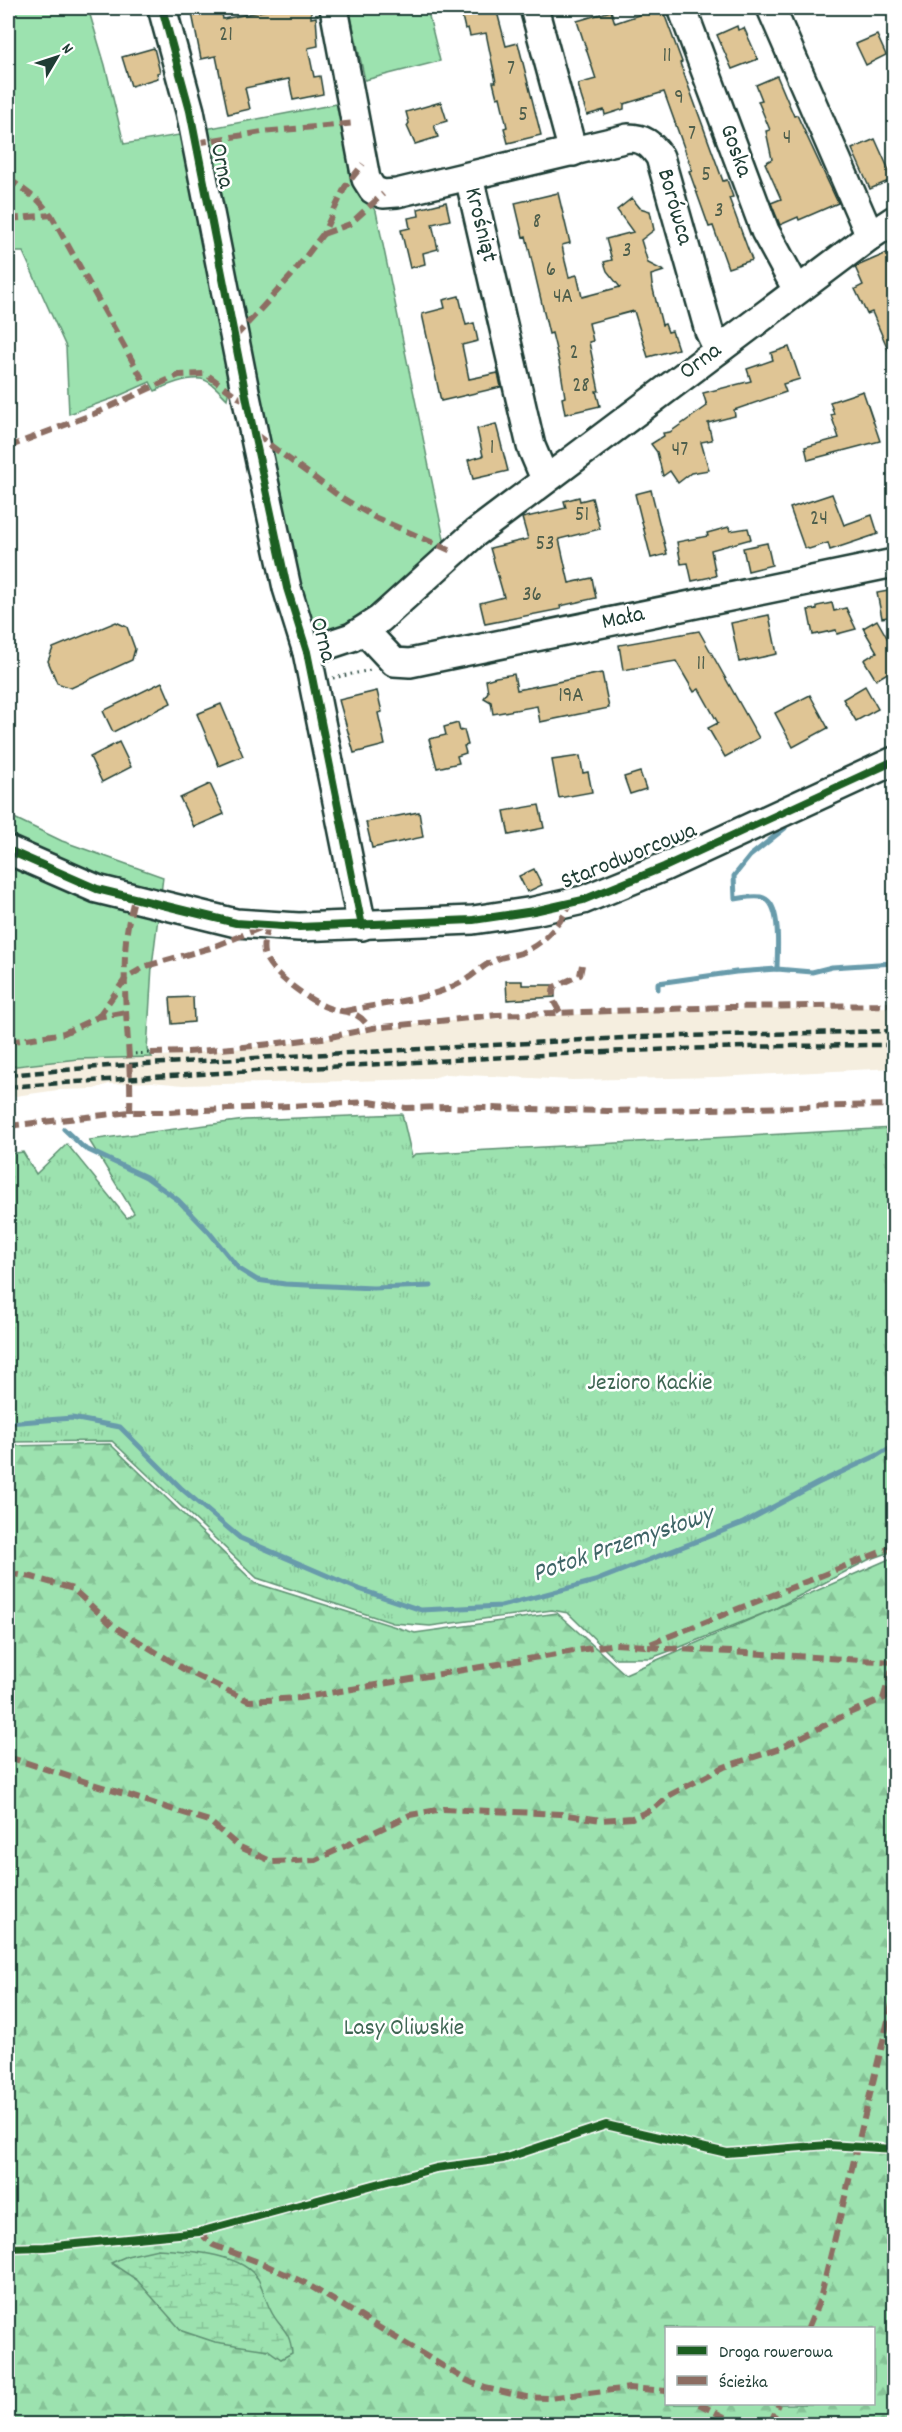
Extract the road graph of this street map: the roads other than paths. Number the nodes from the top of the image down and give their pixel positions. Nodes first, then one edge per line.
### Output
1 (162, 8) edge
2 (334, 8) edge
3 (534, 8) edge
4 (682, 8) edge
5 (771, 8) edge
6 (573, 152) junction
7 (469, 177) junction
8 (894, 220) edge
9 (870, 236) junction
10 (797, 290) junction
11 (718, 350) junction
12 (545, 479) junction
13 (894, 563) edge
14 (364, 630) junction
15 (307, 652) junction
16 (894, 761) edge
17 (8, 850) edge
18 (362, 926) junction

1 - 15 street, Orna
2 - 7 street, Krośniąt
3 - 6 street
4 - 10 street, Goska
5 - 9 street
6 - 7 street, Borówca
6 - 11 street, Borówca
7 - 12 street, Krośniąt
8 - 9 street, Orna
9 - 10 street, Orna
10 - 11 street, Orna
11 - 12 street, Orna
12 - 14 street, Orna
13 - 14 street, Mała
14 - 15 street, Orna
15 - 18 street, Orna
16 - 18 street, Starodworcowa
17 - 18 street

